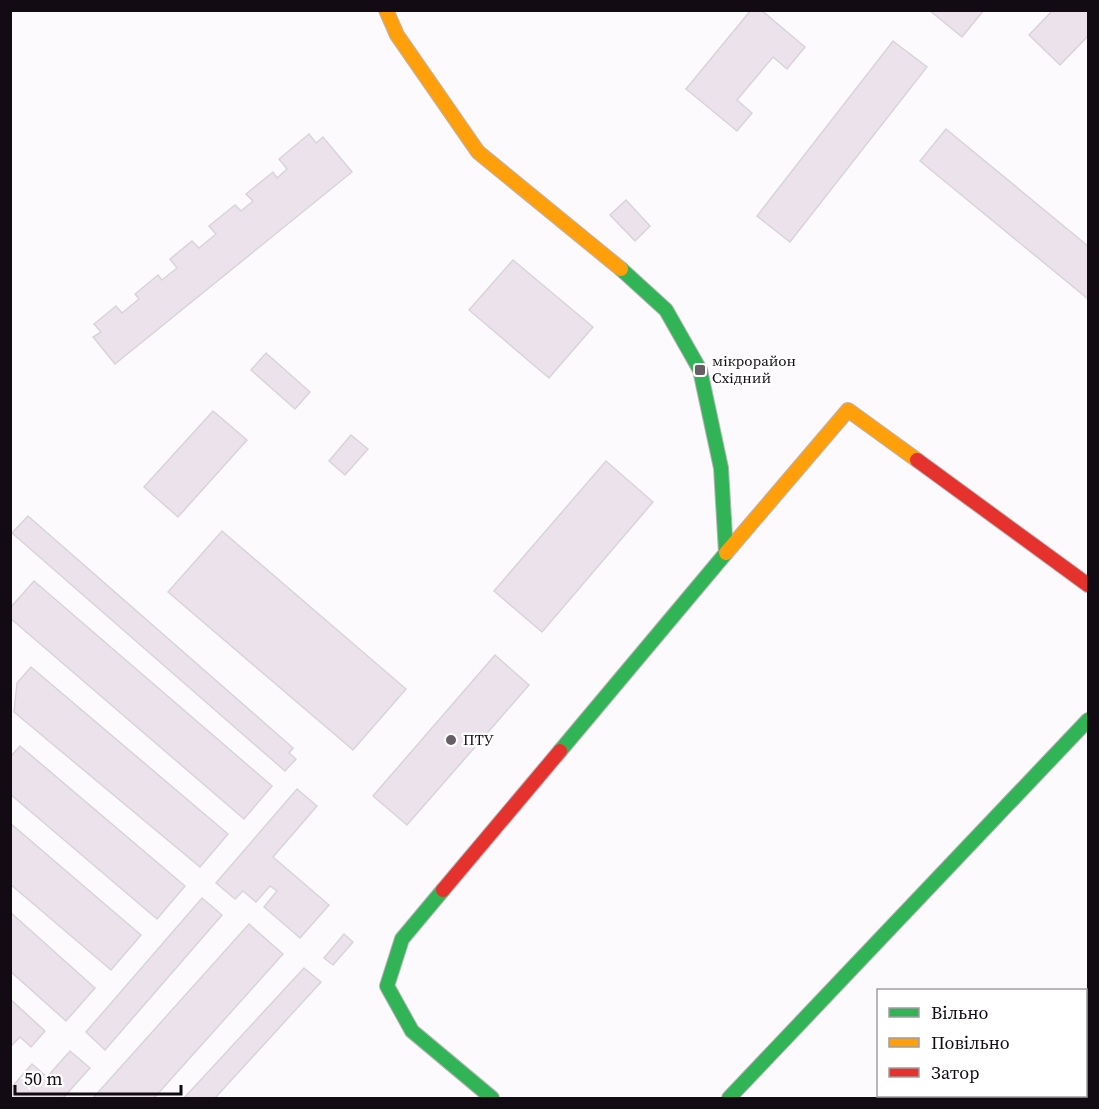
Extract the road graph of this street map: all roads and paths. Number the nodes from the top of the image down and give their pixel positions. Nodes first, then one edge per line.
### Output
1 (386, 10) edge
2 (726, 553) junction
3 (1089, 585) edge
4 (1089, 720) edge
5 (492, 1098) edge
6 (729, 1098) edge

1 - 2 street
2 - 3 street
2 - 5 street
4 - 6 street

